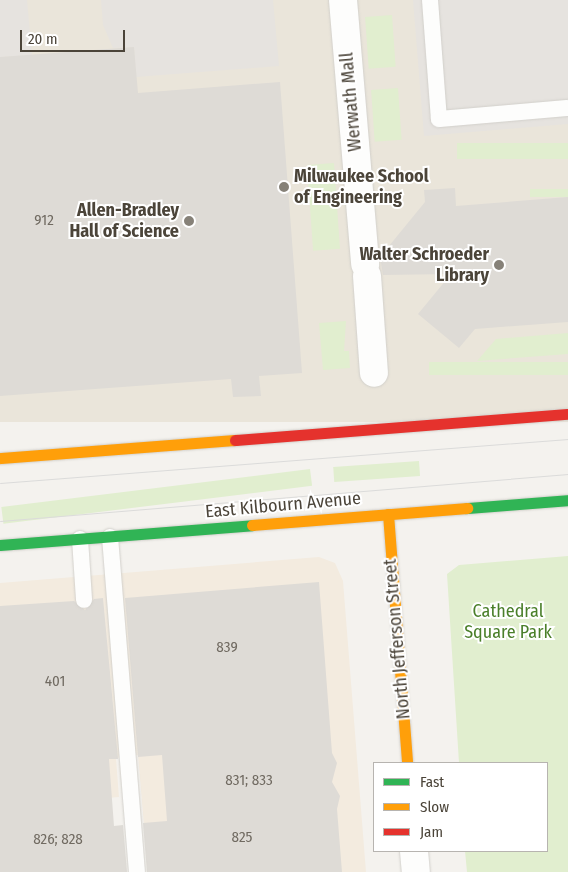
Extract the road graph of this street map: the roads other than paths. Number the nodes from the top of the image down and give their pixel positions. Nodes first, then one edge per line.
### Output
1 (343, 0) edge
2 (430, 0) edge
3 (568, 108) edge
4 (374, 373) dead end
5 (568, 414) edge
6 (0, 458) edge
7 (568, 500) edge
8 (388, 514) junction
9 (110, 537) junction
10 (80, 539) junction
11 (0, 545) edge
12 (84, 600) dead end
13 (407, 762) edge
14 (414, 852) edge
15 (137, 872) edge
16 (416, 872) edge

1 - 4 street, Werwath Mall
2 - 3 lane
5 - 6 street
7 - 8 street, East Kilbourn Avenue
8 - 9 street, East Kilbourn Avenue
8 - 13 street, North Jefferson Street
9 - 10 street, East Kilbourn Avenue
9 - 15 lane
10 - 11 street, East Kilbourn Avenue
10 - 12 lane
14 - 16 street

